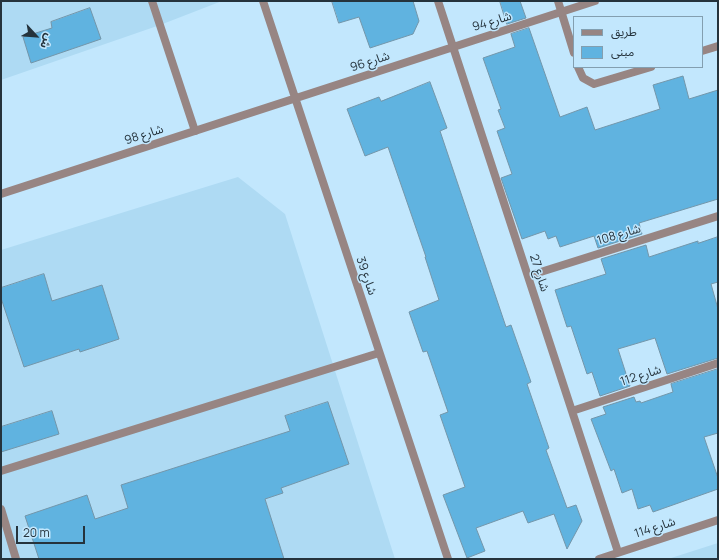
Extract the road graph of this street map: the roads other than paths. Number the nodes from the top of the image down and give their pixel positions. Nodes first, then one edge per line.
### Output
1 (152, 1) edge
2 (263, 1) edge
3 (438, 1) edge
4 (558, 1) edge
5 (595, 1) edge
6 (562, 13) junction
7 (718, 46) edge
8 (453, 47) junction
9 (573, 50) edge
10 (703, 51) edge
11 (578, 68) edge
12 (648, 68) edge
13 (294, 99) junction
14 (195, 131) junction
15 (1, 194) edge
16 (718, 216) edge
17 (528, 276) junction
18 (379, 353) junction
19 (718, 363) edge
20 (572, 411) junction
21 (1, 471) edge
22 (1, 509) edge
23 (718, 520) edge
24 (618, 552) junction
25 (16, 559) edge
26 (448, 559) edge
27 (599, 559) edge

1 - 14 street
2 - 13 street, شارع 39
3 - 8 street, شارع 27
4 - 6 street
5 - 6 street, شارع 94
6 - 8 street, شارع 94
6 - 9 street
7 - 10 street
8 - 13 street, شارع 96
8 - 17 street, شارع 27
11 - 12 street
13 - 14 street, شارع 98
13 - 18 street, شارع 39
14 - 15 street, شارع 98
16 - 17 street, شارع 108
17 - 20 street, شارع 27
18 - 21 street
18 - 26 street, شارع 39
19 - 20 street, شارع 112
20 - 24 street, شارع 27
22 - 25 street
23 - 24 street, شارع 114
24 - 27 street, شارع 114

